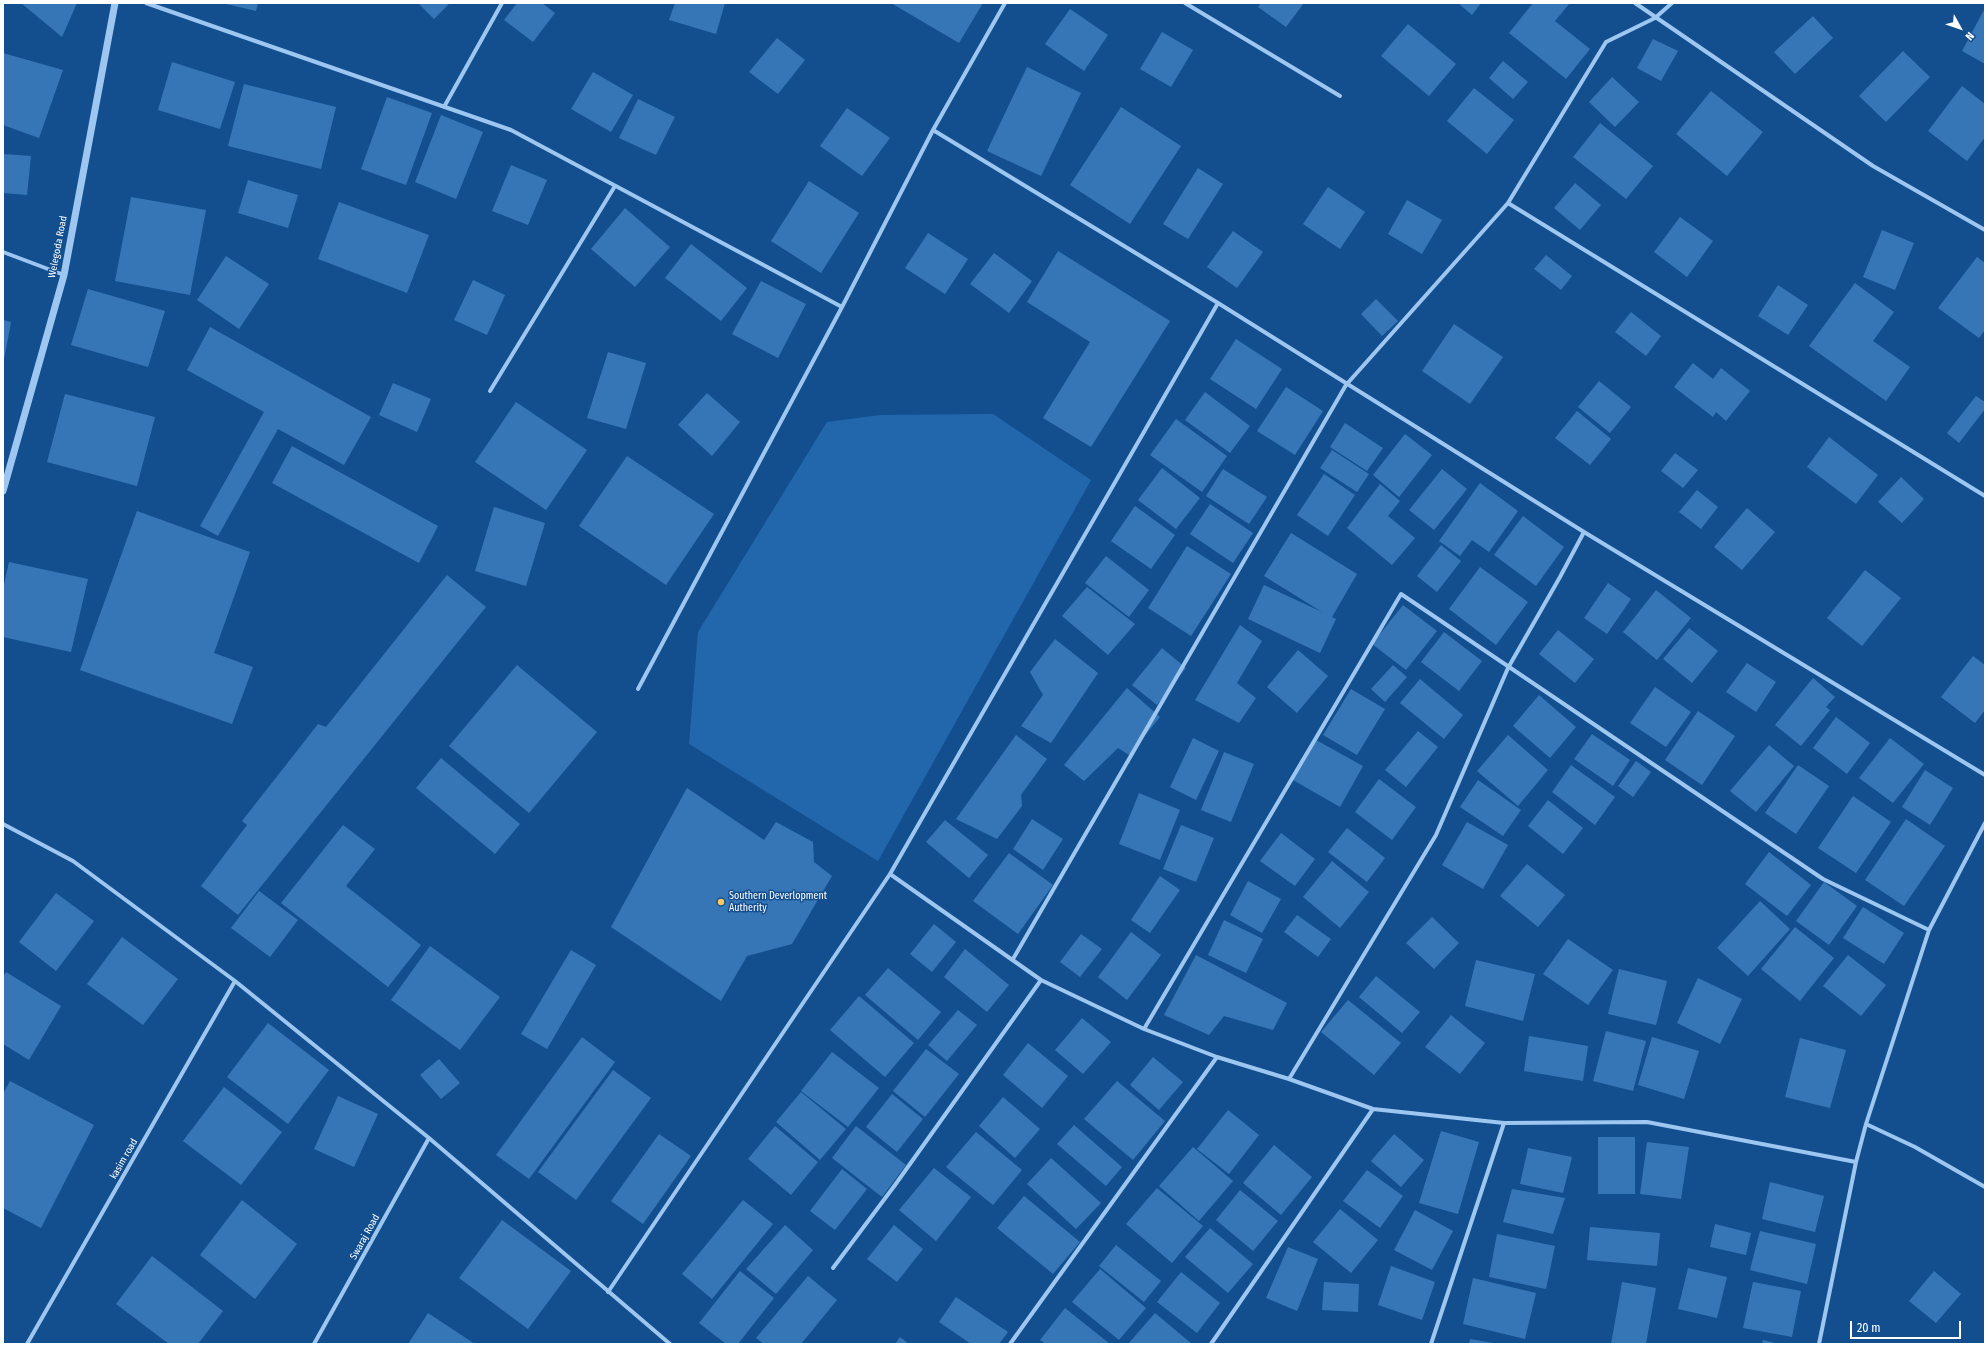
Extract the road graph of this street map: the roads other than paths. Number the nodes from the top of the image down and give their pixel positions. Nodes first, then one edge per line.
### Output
1 (115, 3) edge
2 (146, 3) edge
3 (502, 3) edge
4 (1005, 3) edge
5 (1185, 3) edge
6 (1635, 3) edge
7 (1672, 3) edge
8 (1655, 18) junction
9 (1340, 96) dead end
10 (444, 107) junction
11 (933, 130) junction
12 (615, 186) junction
13 (1508, 203) junction
14 (1985, 230) edge
15 (3, 252) edge
16 (64, 275) junction
17 (1218, 303) junction
18 (842, 307) junction
19 (1346, 385) junction
20 (490, 391) dead end
21 (3, 491) edge
22 (1985, 496) edge
23 (1584, 532) junction
24 (1508, 668) junction
25 (638, 689) dead end
26 (1985, 775) edge
27 (1985, 823) edge
28 (3, 824) edge
29 (890, 874) junction
30 (1929, 930) junction
31 (1013, 959) junction
32 (1041, 980) junction
33 (235, 981) junction
34 (1144, 1029) junction
35 (1217, 1057) junction
36 (1289, 1078) junction
37 (1373, 1109) junction
38 (1504, 1122) junction
39 (1866, 1124) junction
40 (429, 1138) junction
41 (1856, 1162) junction
42 (1985, 1187) edge
43 (833, 1268) dead end
44 (608, 1292) junction
45 (27, 1344) edge
46 (314, 1344) edge
47 (670, 1344) edge
48 (1010, 1344) edge
49 (1211, 1344) edge
50 (1431, 1344) edge
51 (1819, 1344) edge

1 - 16 street, Welegoda Road
2 - 10 street
3 - 10 street
4 - 11 street
5 - 9 street
6 - 8 street
7 - 8 street
8 - 13 street
8 - 14 street
10 - 12 street
11 - 17 street
11 - 18 street
12 - 18 street
12 - 20 street
13 - 19 street
13 - 22 street
15 - 16 street
16 - 21 street, Welegoda Road
17 - 19 street
17 - 29 street
18 - 25 street
19 - 23 street
19 - 31 street
23 - 24 street
23 - 26 street
24 - 30 street
24 - 34 street
24 - 36 street
27 - 30 street
28 - 33 street
29 - 31 street
29 - 44 street
30 - 39 street
31 - 32 street
32 - 34 street
32 - 43 street
33 - 40 street
33 - 45 street, kasim road
34 - 35 street
35 - 36 street
35 - 48 street
36 - 37 street
37 - 38 street
37 - 49 street
38 - 41 street
38 - 50 street
39 - 41 street
39 - 42 street
40 - 44 street
40 - 46 street, Swaraj Road
41 - 51 street
44 - 47 street

